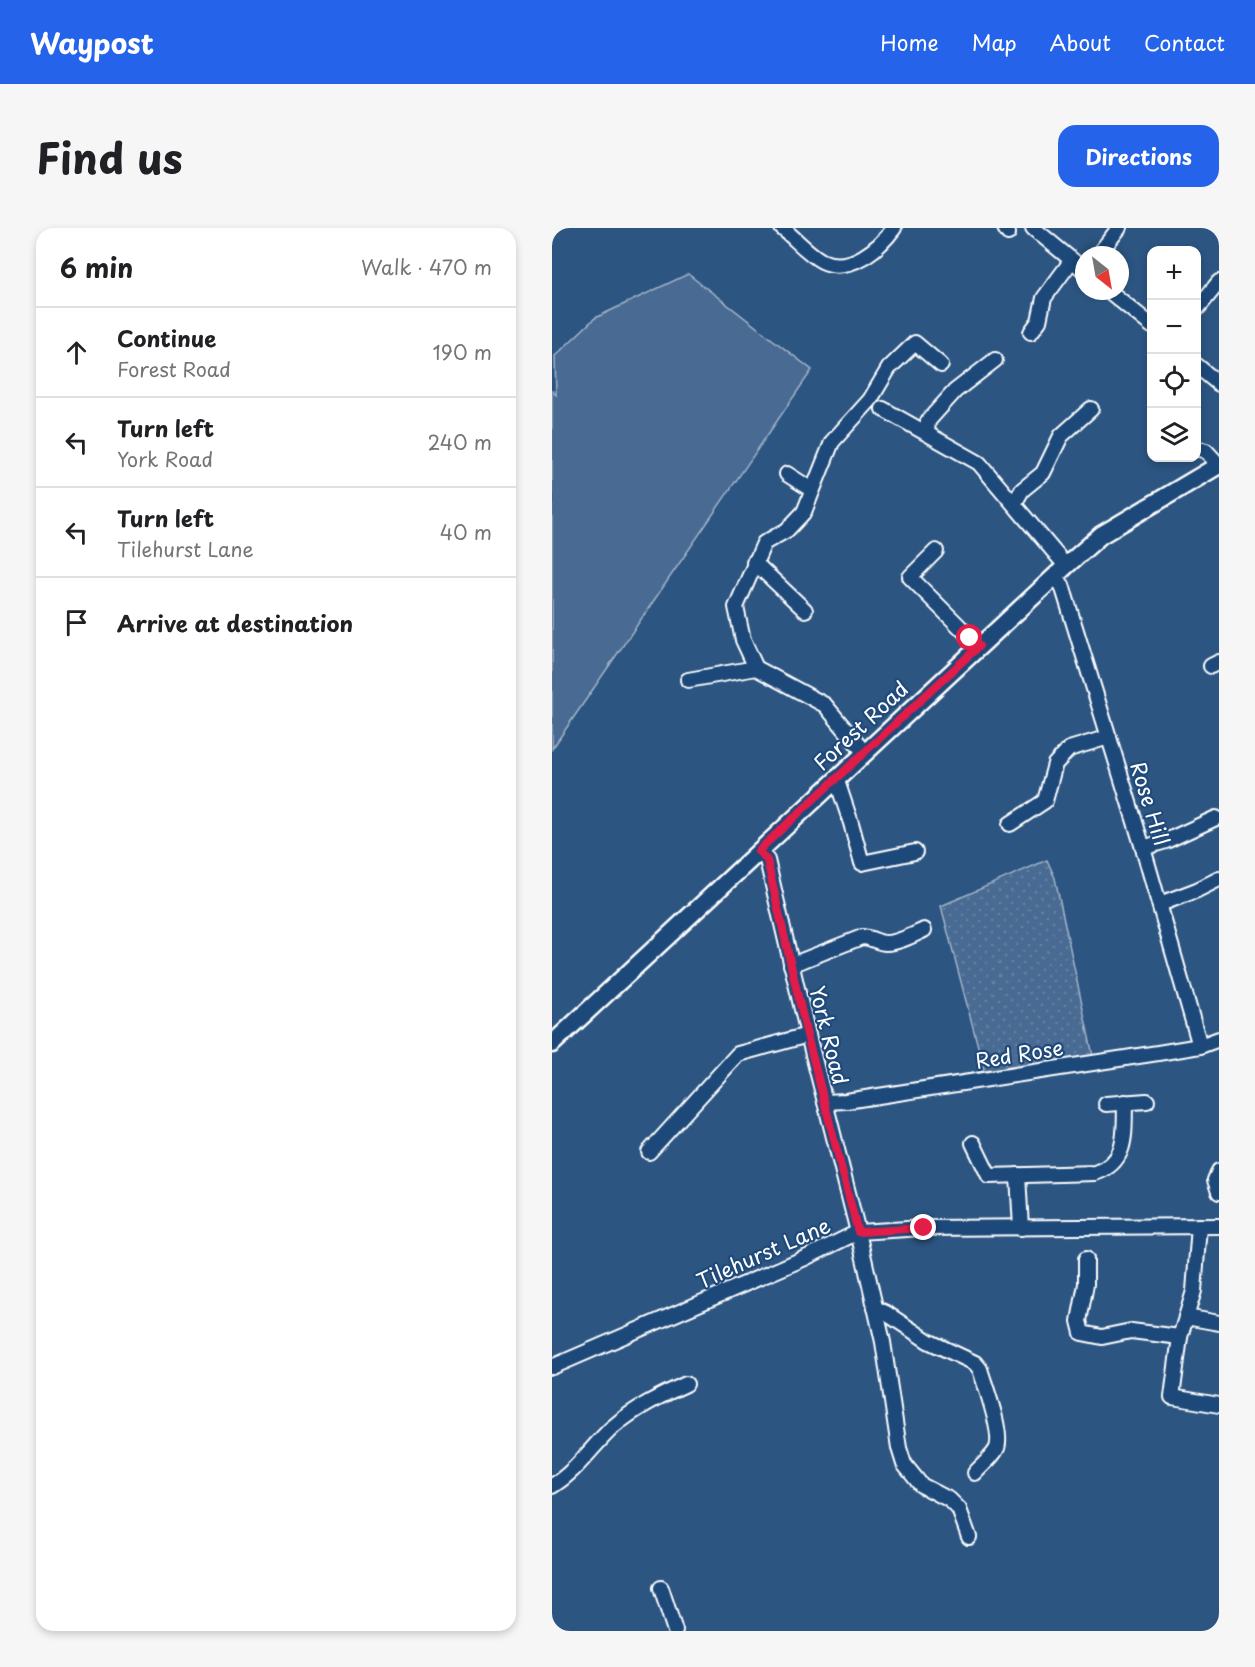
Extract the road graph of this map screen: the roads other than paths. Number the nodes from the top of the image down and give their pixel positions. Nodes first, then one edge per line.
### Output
1 (782, 228) edge
2 (894, 228) edge
3 (1033, 228) edge
4 (1119, 228) edge
5 (1105, 246) edge
6 (1072, 260) junction
7 (1075, 262) edge
8 (1219, 282) edge
9 (1121, 300) edge
10 (1201, 305) edge
11 (1147, 322) edge
12 (1031, 332) dead end
13 (995, 360) dead end
14 (941, 365) dead end
15 (1201, 368) edge
16 (1219, 384) edge
17 (883, 409) dead end
18 (1091, 409) dead end
19 (927, 433) junction
20 (1201, 449) edge
21 (1219, 465) edge
22 (787, 474) dead end
23 (812, 490) junction
24 (1014, 504) junction
25 (936, 551) dead end
26 (754, 562) junction
27 (1060, 571) junction
28 (805, 610) dead end
29 (979, 646) junction
30 (756, 668) junction
31 (688, 680) dead end
32 (1109, 737) junction
33 (864, 752) junction
34 (836, 778) junction
35 (1216, 818) dead end
36 (1010, 824) dead end
37 (1143, 848) junction
38 (758, 851) junction
39 (915, 852) dead end
40 (1219, 879) edge
41 (1160, 904) junction
42 (924, 930) dead end
43 (791, 965) junction
44 (807, 1035) junction
45 (1219, 1039) edge
46 (552, 1044) edge
47 (1200, 1046) junction
48 (846, 1101) junction
49 (1147, 1101) dead end
50 (825, 1102) junction
51 (1125, 1102) junction
52 (1106, 1104) dead end
53 (829, 1121) junction
54 (973, 1143) dead end
55 (649, 1152) dead end
56 (1219, 1171) edge
57 (1018, 1175) junction
58 (1219, 1192) edge
59 (1198, 1226) junction
60 (1219, 1226) edge
61 (1021, 1228) junction
62 (858, 1232) junction
63 (1086, 1259) dead end
64 (875, 1308) junction
65 (1186, 1317) junction
66 (1219, 1323) edge
67 (1180, 1337) junction
68 (552, 1366) edge
69 (686, 1384) dead end
70 (1219, 1405) edge
71 (975, 1473) dead end
72 (552, 1486) edge
73 (969, 1537) dead end
74 (661, 1588) dead end
75 (675, 1631) edge

1 - 2 street
3 - 6 street
4 - 5 street
6 - 7 street
6 - 12 street
8 - 10 street
9 - 11 street
13 - 19 street
14 - 23 street
15 - 16 street
17 - 19 street, Rose Hill
18 - 24 street
19 - 24 street, Rose Hill
20 - 21 street
21 - 27 main road, Forest Road
22 - 23 street
23 - 26 street
24 - 27 street, Rose Hill
25 - 29 street
26 - 28 street
26 - 30 street
27 - 29 main road, Forest Road
27 - 32 street, Rose Hill
29 - 33 main road, Forest Road
30 - 31 street
30 - 33 street
32 - 36 street
32 - 37 street, Rose Hill
33 - 34 main road, Forest Road
34 - 38 main road, Forest Road
34 - 39 street
35 - 37 street
37 - 41 street, Rose Hill
38 - 43 street, York Road
38 - 46 main road, Forest Road
40 - 41 street
41 - 47 street, Rose Hill
42 - 43 street
43 - 44 street, York Road
44 - 50 street, York Road
44 - 55 street
45 - 47 street, Red Rose
47 - 48 street, Red Rose
48 - 50 street, Red Rose
48 - 53 street
49 - 51 street
50 - 53 street, York Road
51 - 52 street
51 - 57 street
53 - 62 street, York Road
54 - 57 street
56 - 58 street
57 - 61 street
59 - 60 street, Tilehurst Lane
59 - 61 street, Tilehurst Lane
59 - 65 street
61 - 62 street, Tilehurst Lane
62 - 64 street, York Road
62 - 68 street, Tilehurst Lane
63 - 67 street
64 - 71 street
64 - 73 street, York Road
65 - 66 street
65 - 67 street
67 - 70 street
69 - 72 street
74 - 75 street

